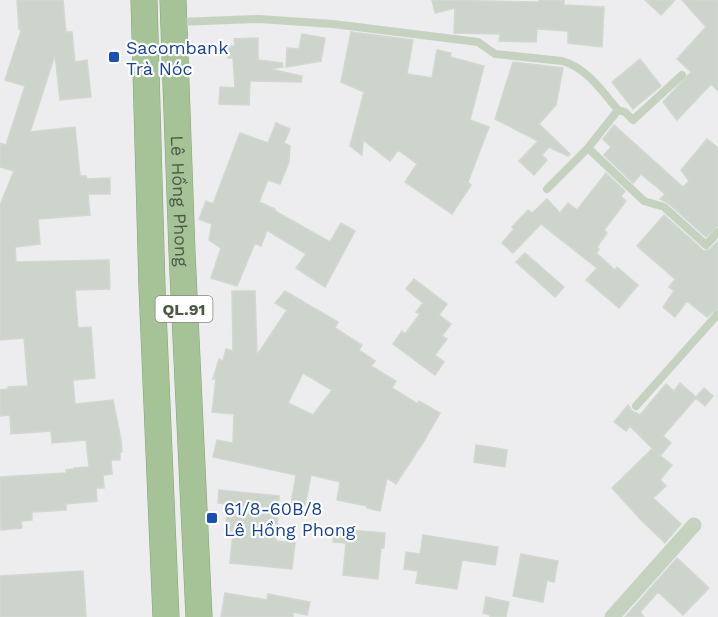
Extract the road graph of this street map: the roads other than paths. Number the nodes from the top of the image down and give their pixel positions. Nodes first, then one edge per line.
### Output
1 (144, 0) edge
2 (173, 11) edge
3 (682, 75) dead end
4 (618, 110) junction
5 (588, 148) junction
6 (547, 189) dead end
7 (718, 232) edge
8 (718, 314) edge
9 (636, 406) dead end
10 (694, 525) dead end
11 (166, 617) edge
12 (199, 617) edge
13 (612, 617) edge

1 - 11 highway, Lê Hồng Phong / QL.91
2 - 4 lane
2 - 12 highway, Lê Hồng Phong / QL.91
3 - 4 lane
4 - 5 lane
5 - 6 lane
5 - 7 lane
8 - 9 lane
10 - 13 street

